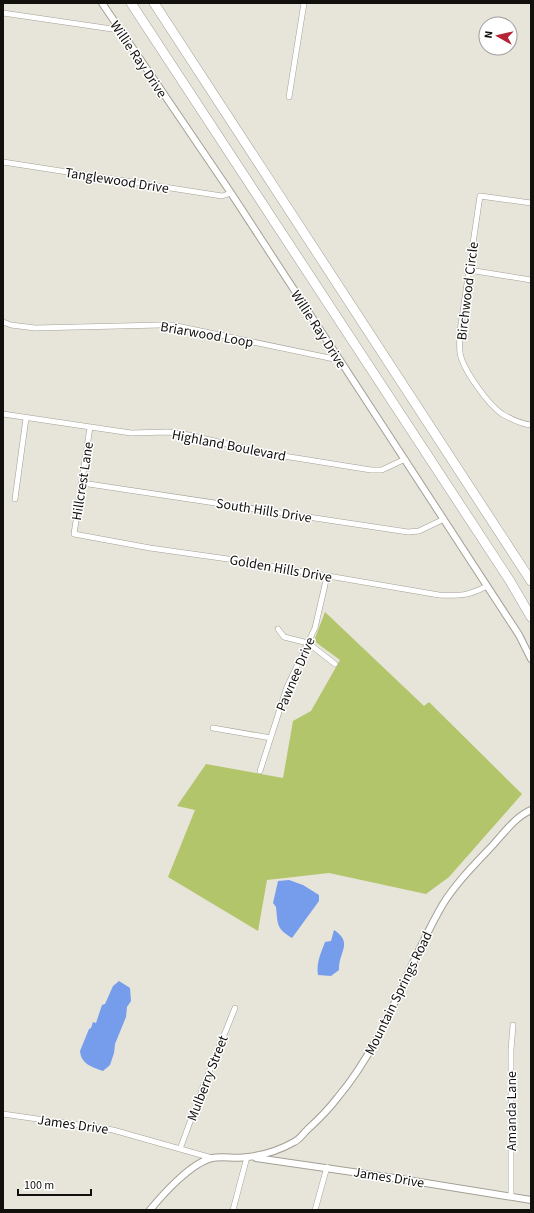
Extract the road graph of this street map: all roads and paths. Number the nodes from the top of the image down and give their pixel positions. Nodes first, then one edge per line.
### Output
1 (102, 3) edge
2 (131, 3) edge
3 (154, 3) edge
4 (304, 3) edge
5 (3, 13) edge
6 (119, 30) junction
7 (289, 97) dead end
8 (3, 162) edge
9 (231, 193) junction
10 (531, 204) edge
11 (469, 270) junction
12 (531, 280) edge
13 (3, 322) edge
14 (339, 360) junction
15 (3, 414) edge
16 (26, 418) junction
17 (531, 425) edge
18 (90, 427) junction
19 (405, 458) junction
20 (82, 483) junction
21 (15, 498) dead end
22 (444, 519) junction
23 (74, 534) joint
24 (327, 576) junction
25 (531, 581) edge
26 (487, 586) junction
27 (531, 617) edge
28 (278, 629) dead end
29 (308, 643) junction
30 (531, 658) edge
31 (335, 664) dead end
32 (213, 728) dead end
33 (271, 738) junction
34 (260, 771) dead end
35 (531, 810) edge
36 (235, 1008) dead end
37 (513, 1025) dead end
38 (3, 1114) edge
39 (180, 1148) junction
40 (247, 1157) junction
41 (212, 1158) junction
42 (327, 1167) junction
43 (511, 1197) junction
44 (531, 1200) edge
45 (150, 1210) edge
46 (233, 1210) edge
47 (315, 1210) edge

1 - 6 street, Willie Ray Drive
2 - 27 highway
3 - 25 highway
4 - 7 street
5 - 6 street
6 - 9 street, Willie Ray Drive
8 - 9 street, Tanglewood Drive
9 - 14 street, Willie Ray Drive
10 - 11 street, Birchwood Circle
11 - 12 street
11 - 17 street, Birchwood Circle
13 - 14 street, Briarwood Loop
14 - 19 street, Willie Ray Drive
15 - 16 street, Highland Boulevard
16 - 18 street, Highland Boulevard
16 - 21 street
18 - 19 street, Highland Boulevard
18 - 20 street, Hillcrest Lane
19 - 22 street, Willie Ray Drive
20 - 22 street, South Hills Drive
20 - 23 street, Hillcrest Lane
22 - 26 street, Willie Ray Drive
23 - 24 street, Golden Hills Drive
24 - 26 street, Golden Hills Drive
24 - 29 street, Pawnee Drive
26 - 30 street, Willie Ray Drive
28 - 29 street
29 - 31 street
29 - 33 street, Pawnee Drive
32 - 33 street
33 - 34 street, Pawnee Drive
35 - 40 street, Mountain Springs Road
36 - 39 street, Mulberry Street
37 - 43 street, Amanda Lane
38 - 39 street, James Drive
39 - 41 street, James Drive
40 - 41 street, Mountain Springs Road
40 - 42 street, James Drive
40 - 46 street
41 - 45 street, Mountain Springs Road
42 - 43 street, James Drive
42 - 47 street
43 - 44 street, James Drive

